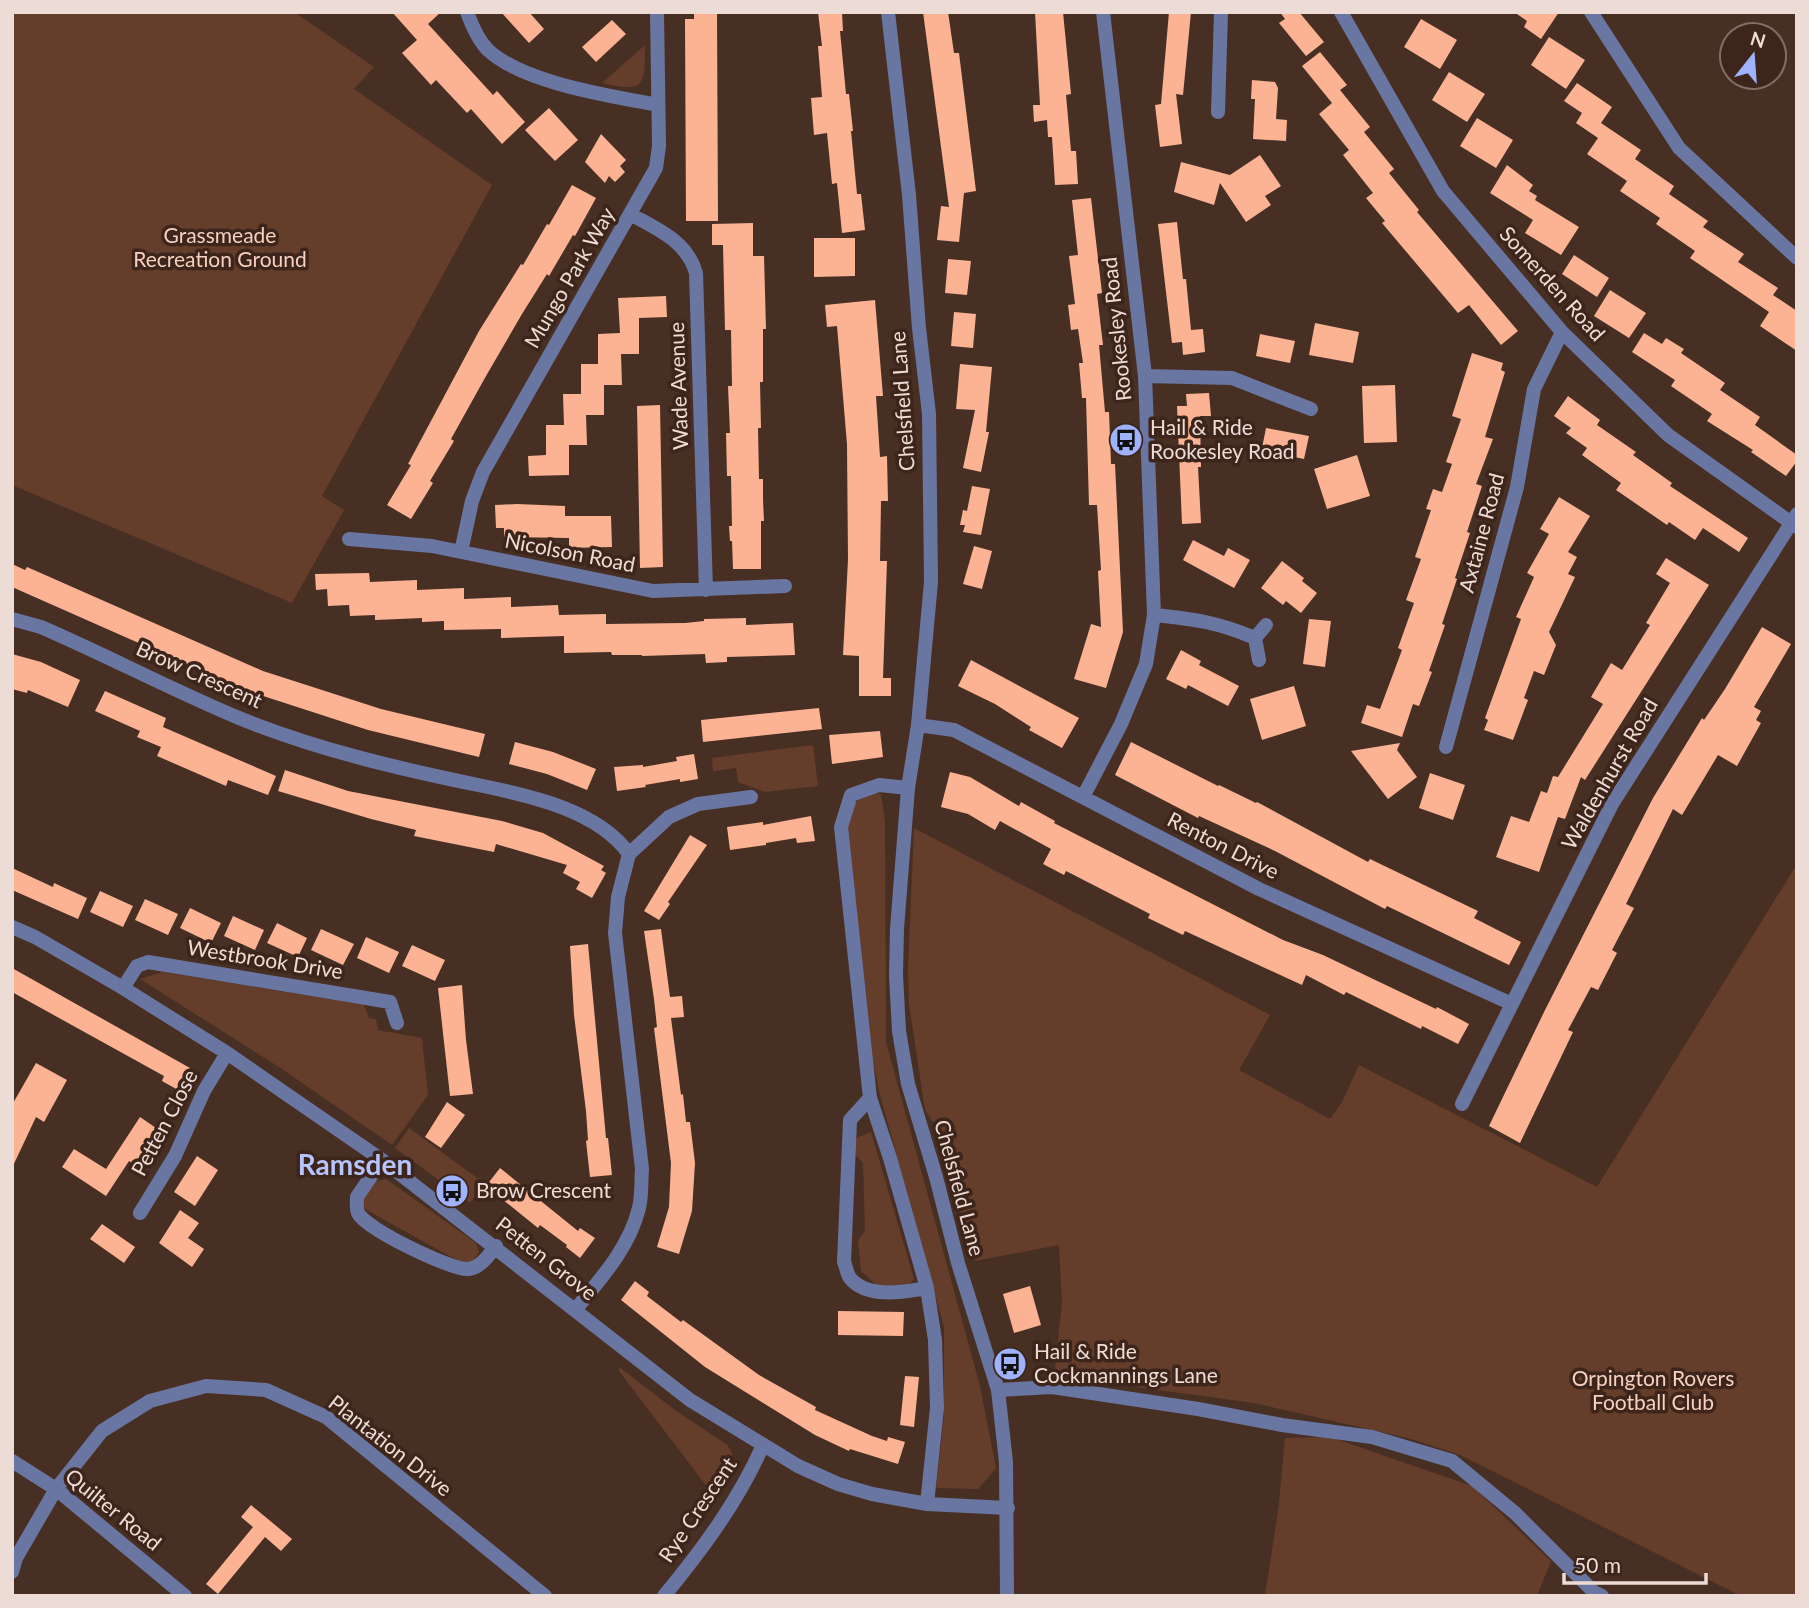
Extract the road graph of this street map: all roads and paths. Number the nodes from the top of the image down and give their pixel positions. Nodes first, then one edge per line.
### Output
1 (467, 12) edge
2 (657, 12) edge
3 (888, 12) edge
4 (1103, 12) edge
5 (1221, 12) edge
6 (1341, 12) edge
7 (1591, 12) edge
8 (658, 105) junction
9 (1217, 112) dead end
10 (630, 214) junction
11 (1797, 258) edge
12 (1562, 332) junction
13 (1144, 376) junction
14 (1311, 410) dead end
15 (1795, 521) edge
16 (349, 539) dead end
17 (461, 552) junction
18 (785, 586) dead end
19 (706, 590) junction
20 (1154, 615) junction
21 (12, 619) edge
22 (1266, 625) dead end
23 (1255, 638) junction
24 (1259, 660) dead end
25 (918, 725) junction
26 (1446, 747) dead end
27 (908, 788) junction
28 (751, 797) dead end
29 (1083, 797) junction
30 (629, 854) junction
31 (12, 927) edge
32 (123, 988) junction
33 (1512, 1004) junction
34 (397, 1023) dead end
35 (227, 1053) junction
36 (870, 1098) junction
37 (1462, 1104) dead end
38 (382, 1160) junction
39 (140, 1213) dead end
40 (496, 1247) junction
41 (927, 1287) junction
42 (576, 1309) junction
43 (998, 1390) junction
44 (763, 1445) junction
45 (12, 1461) edge
46 (56, 1489) junction
47 (927, 1504) junction
48 (1008, 1508) junction
49 (12, 1572) edge
50 (185, 1596) edge
51 (545, 1596) edge
52 (664, 1596) edge
53 (1007, 1596) edge
54 (1602, 1596) edge

1 - 8 street
2 - 8 street, Mungo Park Way
3 - 25 street, Chelsfield Lane
4 - 13 street, Rookesley Road
5 - 9 street
6 - 12 street, Somerden Road
7 - 11 street
8 - 10 street, Mungo Park Way
10 - 17 street, Mungo Park Way
10 - 19 street, Wade Avenue
12 - 15 street, Somerden Road
12 - 26 street, Axtaine Road
13 - 14 street
13 - 20 street, Rookesley Road
15 - 33 street, Waldenhurst Road
16 - 17 street, Nicolson Road
17 - 19 street, Nicolson Road
18 - 19 street, Nicolson Road
20 - 23 street
20 - 29 street, Rookesley Road
21 - 30 street, Brow Crescent
22 - 23 street
23 - 24 street
25 - 27 street, Chelsfield Lane
25 - 29 street, Renton Drive
27 - 36 street
27 - 43 street, Chelsfield Lane
28 - 30 street
29 - 33 street, Renton Drive
30 - 42 street
31 - 32 street, Petten Grove
32 - 34 street, Westbrook Drive
32 - 35 street, Petten Grove
33 - 37 street, Waldenhurst Road
35 - 38 street, Petten Grove
35 - 39 street, Petten Close
36 - 41 street
36 - 41 street
38 - 40 street, Petten Grove
38 - 40 street
40 - 42 street, Petten Grove
41 - 47 street
42 - 44 street, Petten Grove
43 - 48 street, Chelsfield Lane
43 - 54 street
44 - 47 street, Petten Grove
44 - 52 street, Rye Crescent
45 - 46 street, Quilter Road
46 - 49 street, Plantation Drive
46 - 50 street, Quilter Road
46 - 51 street, Plantation Drive
47 - 48 street, Petten Grove
48 - 53 street, Chelsfield Lane

